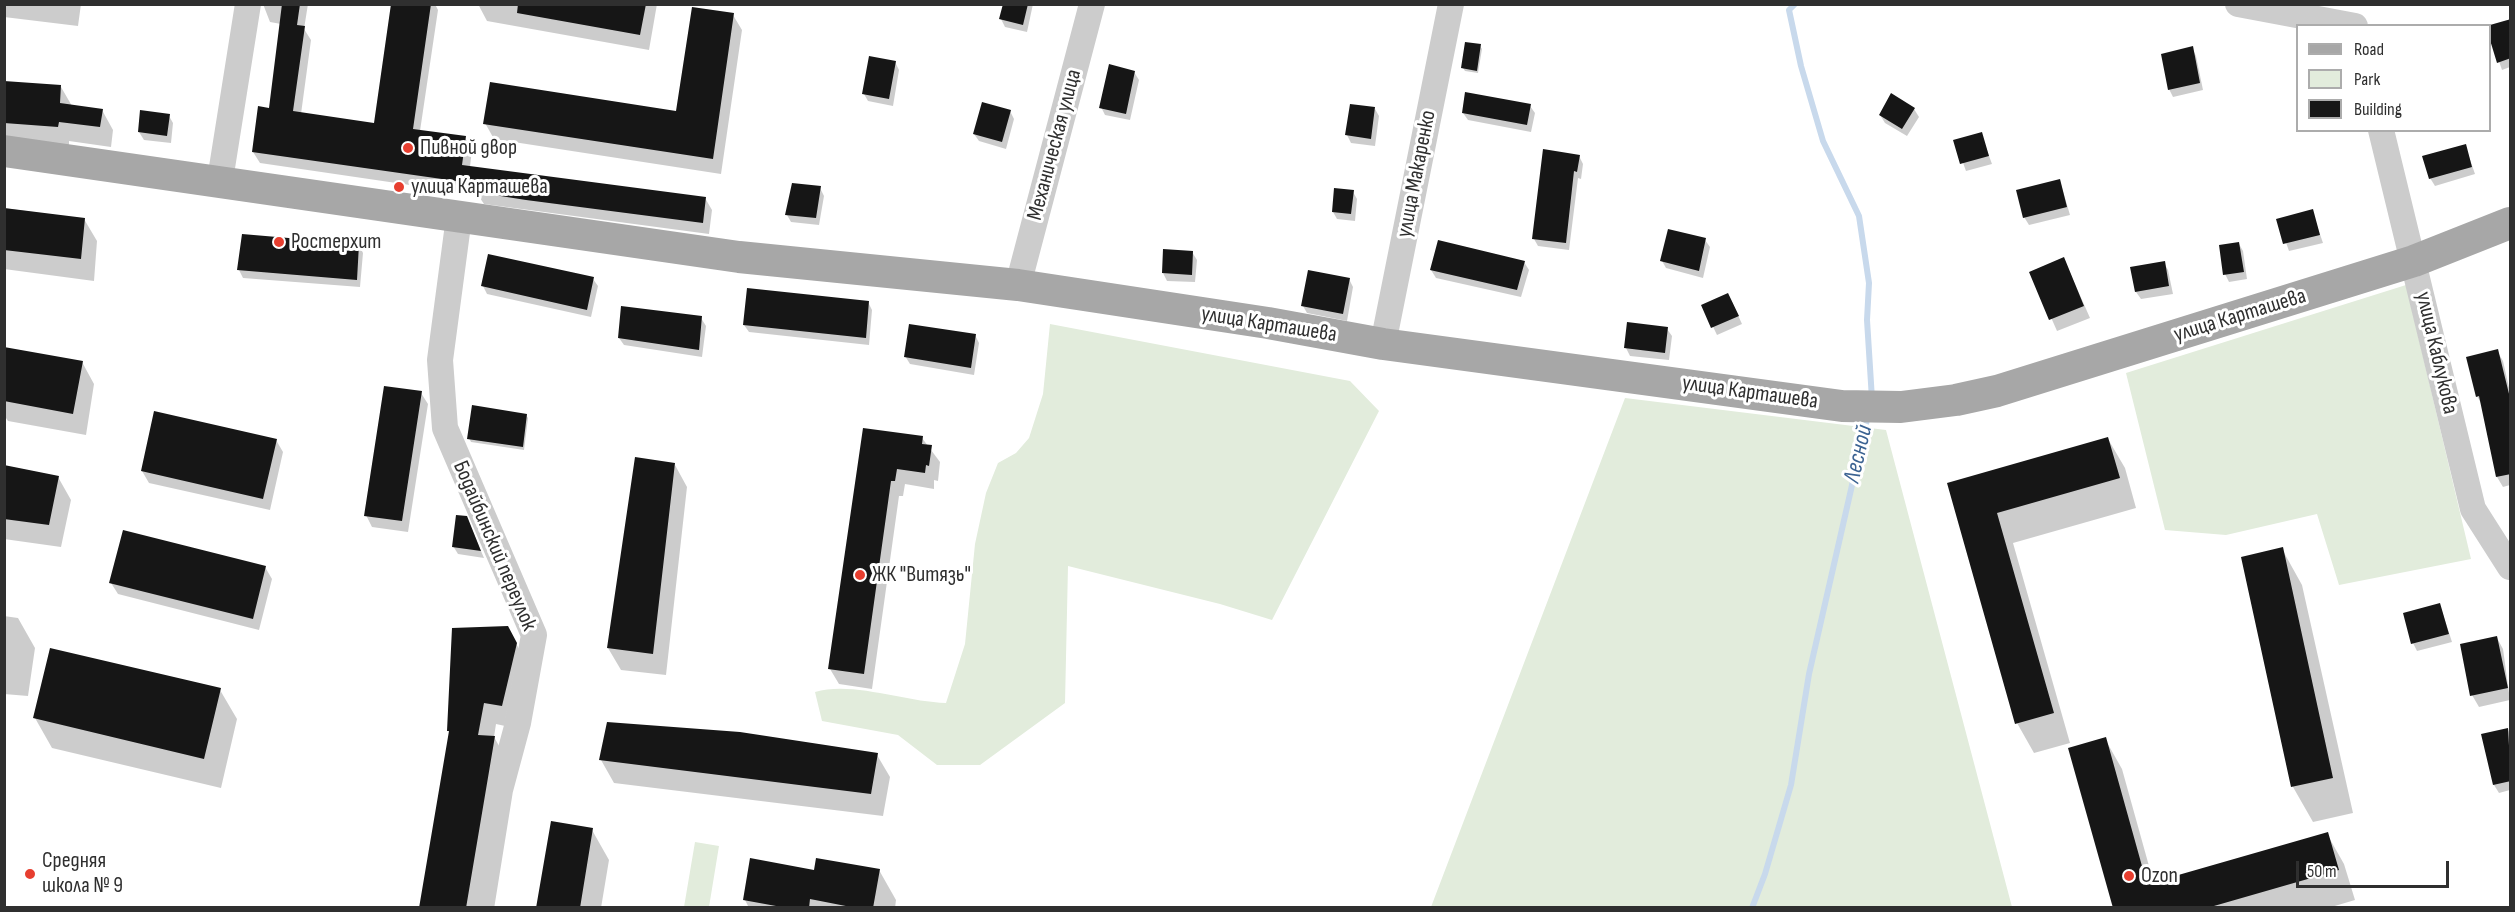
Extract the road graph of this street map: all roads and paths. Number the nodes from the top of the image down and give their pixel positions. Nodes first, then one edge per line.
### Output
1 (248, 4) edge
2 (1092, 4) edge
3 (1451, 4) edge
4 (2238, 4) edge
5 (2344, 24) edge
6 (2382, 132) edge
7 (4, 151) edge
8 (220, 180) junction
9 (459, 218) junction
10 (2511, 223) edge
11 (2414, 261) junction
12 (1018, 285) junction
13 (1383, 344) junction
14 (2511, 567) edge
15 (481, 908) edge

1 - 8 street
2 - 12 street, Механическая улица
3 - 13 street, улица Макаренко
4 - 5 street
6 - 11 street, улица Каблукова
7 - 8 main road, улица Карташева
8 - 9 main road, улица Карташева
9 - 12 main road, улица Карташева
9 - 15 street, Бодайбинский переулок
10 - 11 main road, улица Карташева
11 - 13 main road, улица Карташева
11 - 14 street, улица Каблукова
12 - 13 main road, улица Карташева

